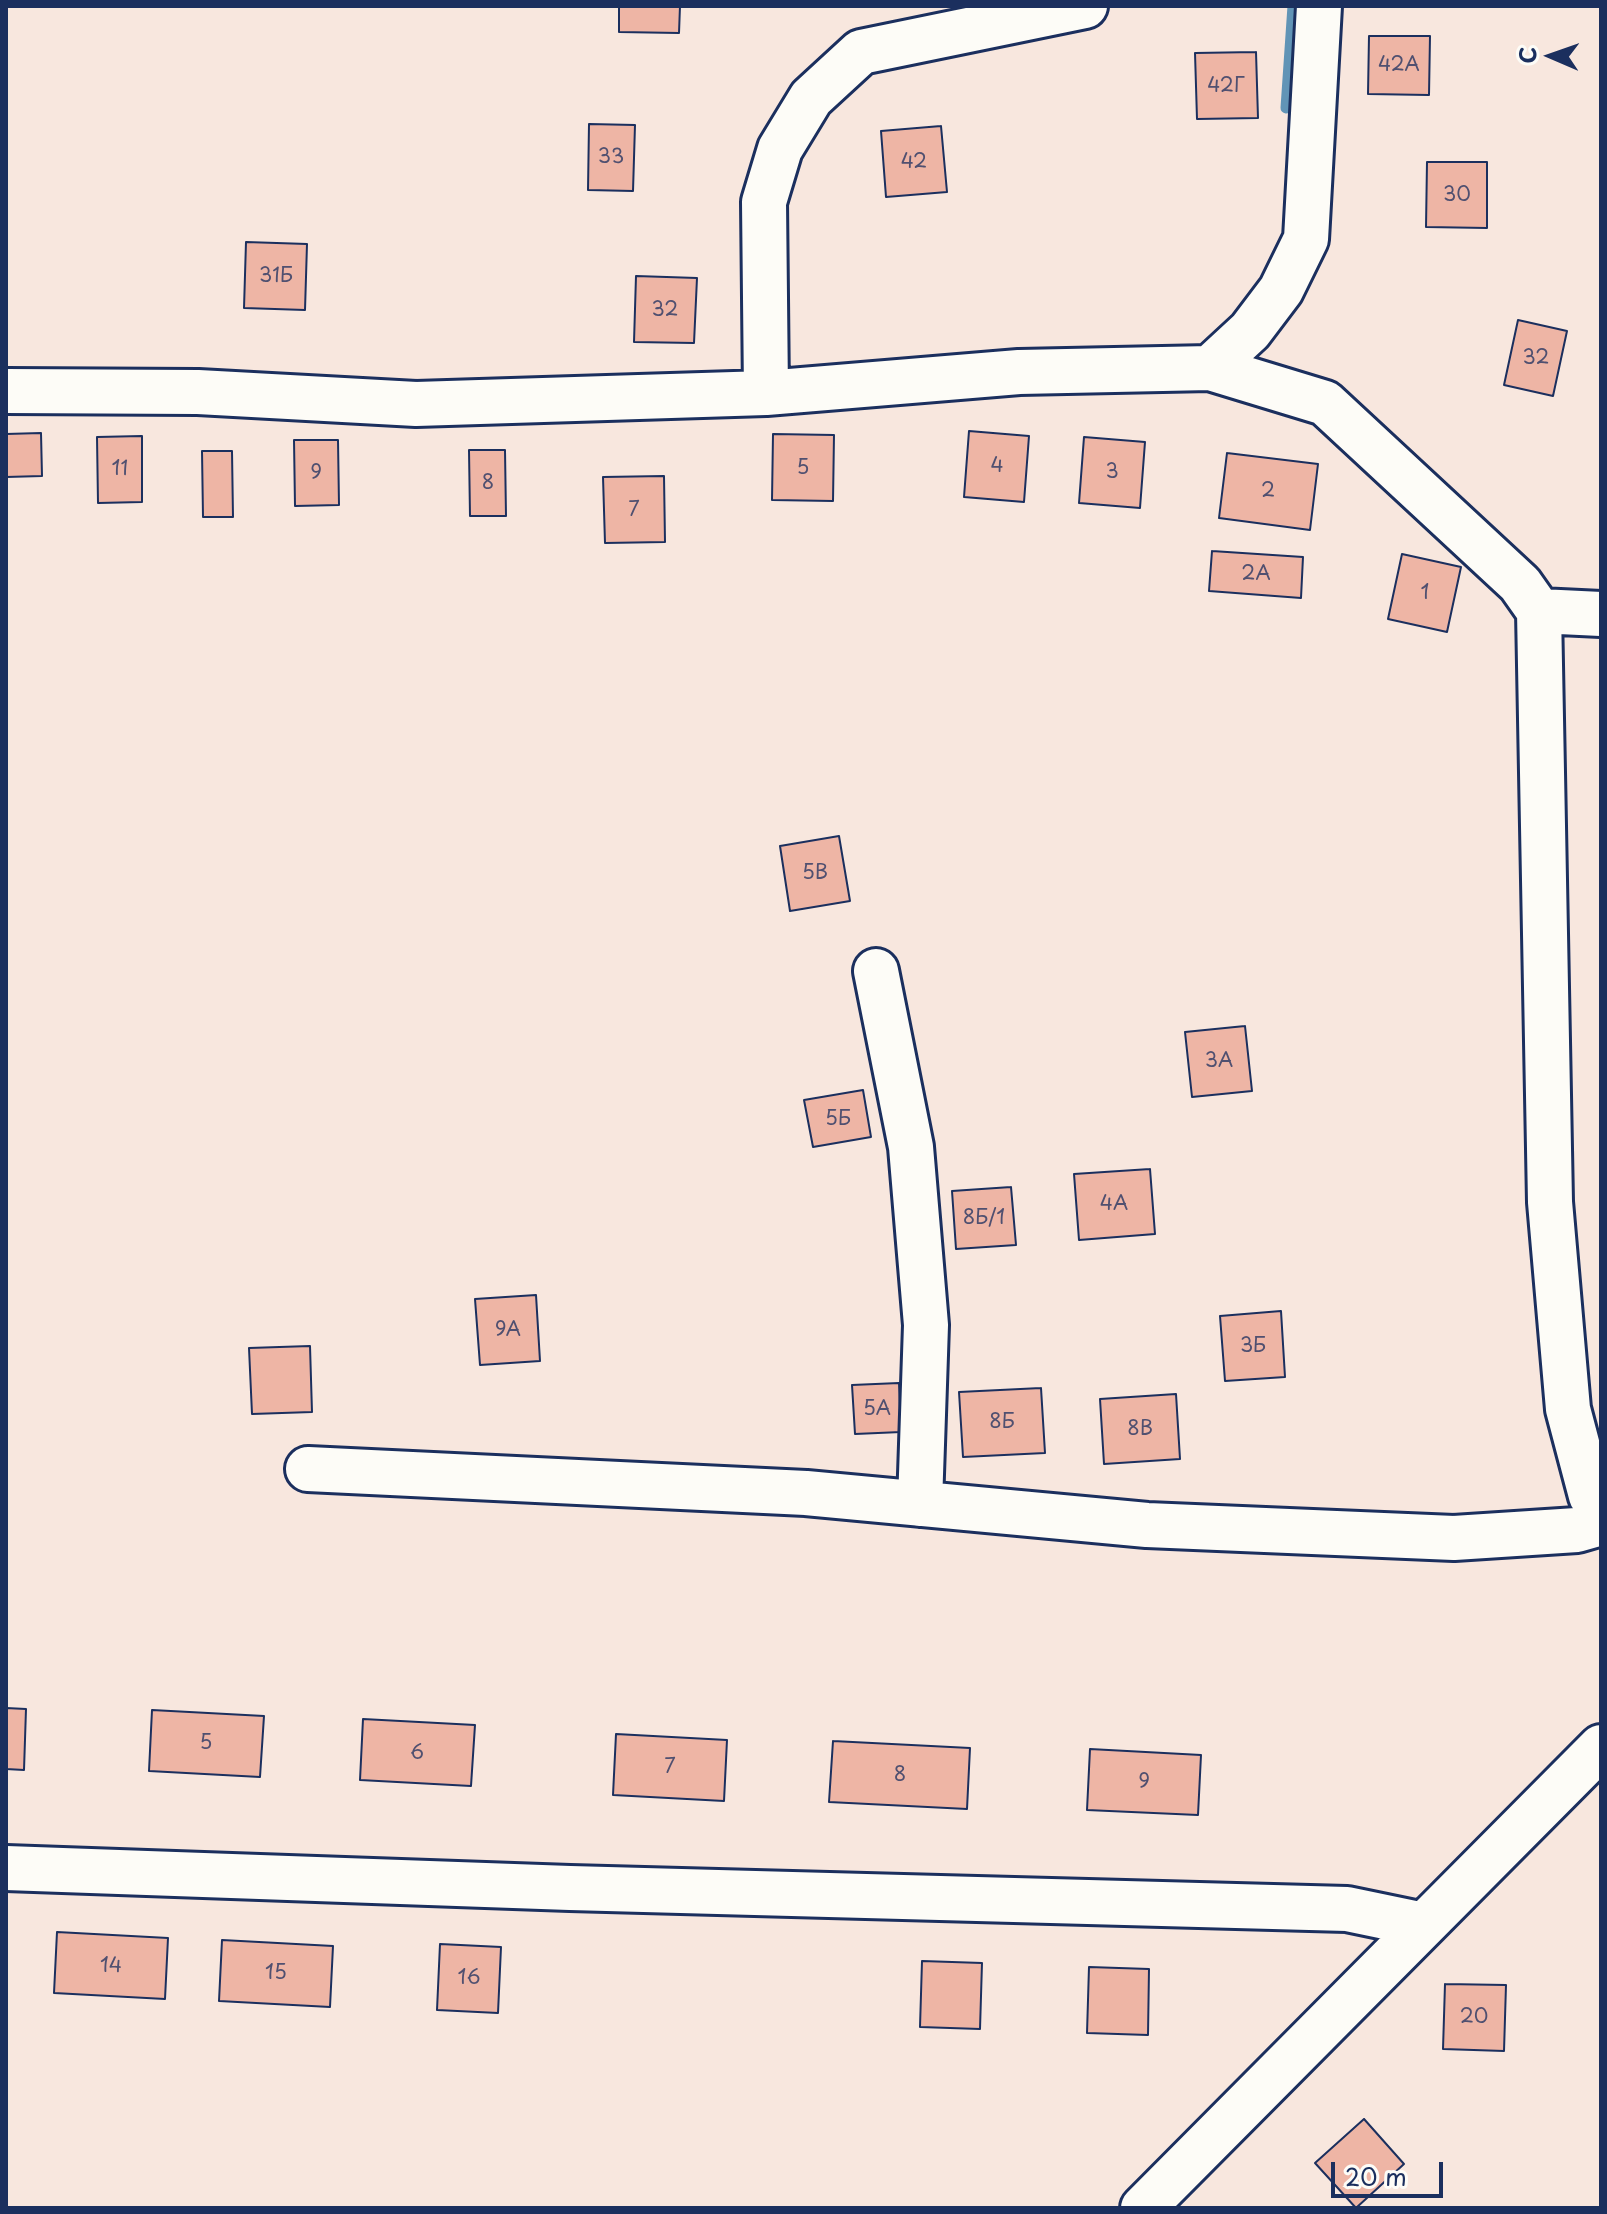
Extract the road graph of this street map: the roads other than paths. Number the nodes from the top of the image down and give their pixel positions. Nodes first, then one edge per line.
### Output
1 (1085, 6) edge
2 (1319, 6) edge
3 (1210, 368) junction
4 (6, 391) edge
5 (766, 393) junction
6 (1539, 611) junction
7 (1601, 614) edge
8 (876, 971) dead end
9 (308, 1469) dead end
10 (920, 1504) junction
11 (1601, 1508) edge
12 (1601, 1523) edge
13 (1601, 1747) edge
14 (6, 1868) edge
15 (1424, 1925) junction
16 (1143, 2208) edge

1 - 5 street
2 - 3 street
3 - 5 street
3 - 6 street
4 - 5 street
6 - 7 street
6 - 11 street
8 - 10 street
9 - 10 street
10 - 12 street
13 - 15 street
14 - 15 street
15 - 16 street

